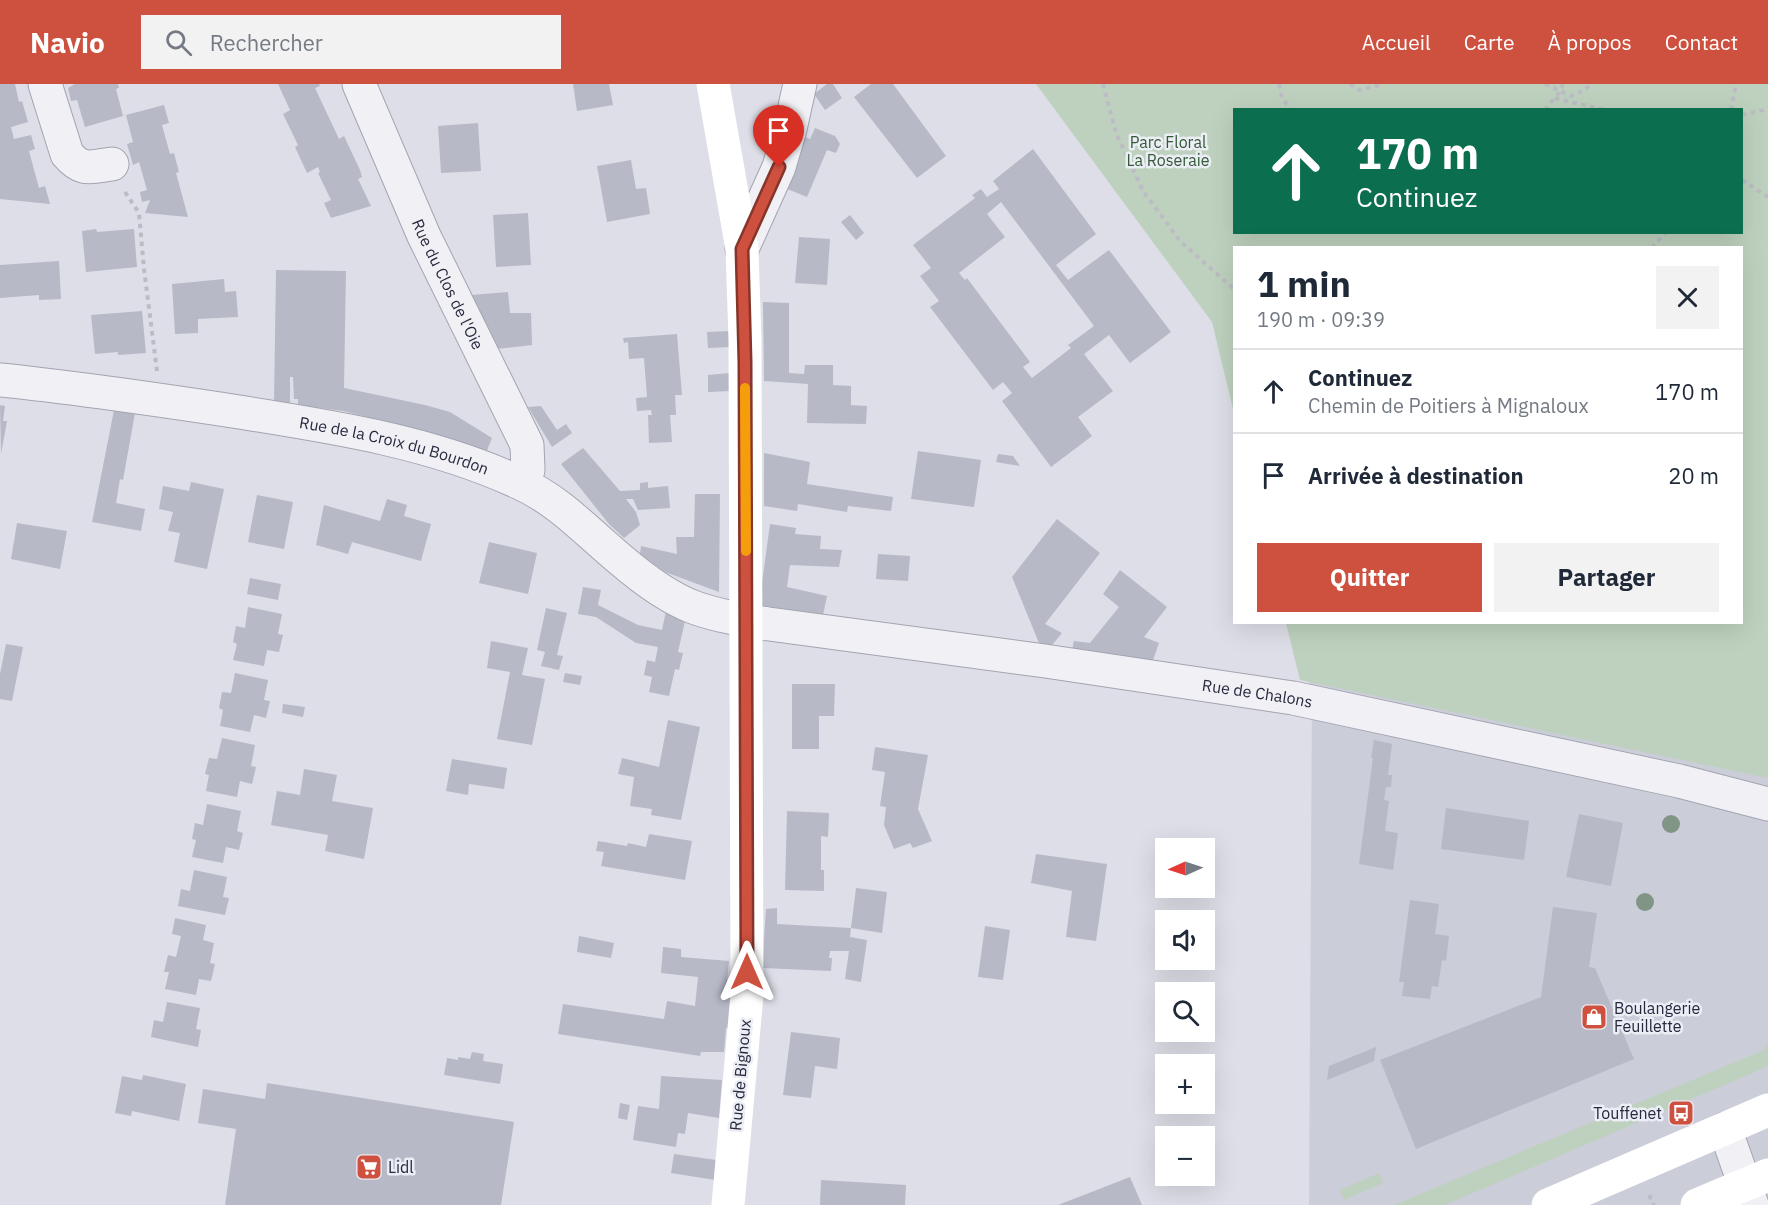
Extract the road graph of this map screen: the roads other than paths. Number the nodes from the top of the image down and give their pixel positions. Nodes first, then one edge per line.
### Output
1 (45, 84) edge
2 (359, 84) edge
3 (713, 84) edge
4 (800, 84) edge
5 (112, 164) road end
6 (742, 249) junction
7 (0, 380) edge
8 (522, 483) junction
9 (746, 620) junction
10 (1766, 803) edge
11 (1768, 1110) edge
12 (1725, 1129) junction
13 (1755, 1188) edge
14 (728, 1205) edge
15 (1548, 1205) edge
16 (1697, 1205) edge

1 - 5 street
2 - 8 street, Rue du Clos de l'Oie
3 - 6 street, Rue de Bignoux
4 - 6 street
6 - 9 street, Rue de Bignoux
7 - 8 street, Rue de la Croix du Bourdon
8 - 9 street, Rue de la Croix du Bourdon
9 - 10 street, Rue de Chalons
9 - 14 street, Rue de Bignoux
11 - 12 street
12 - 13 street
12 - 15 street
13 - 16 street

